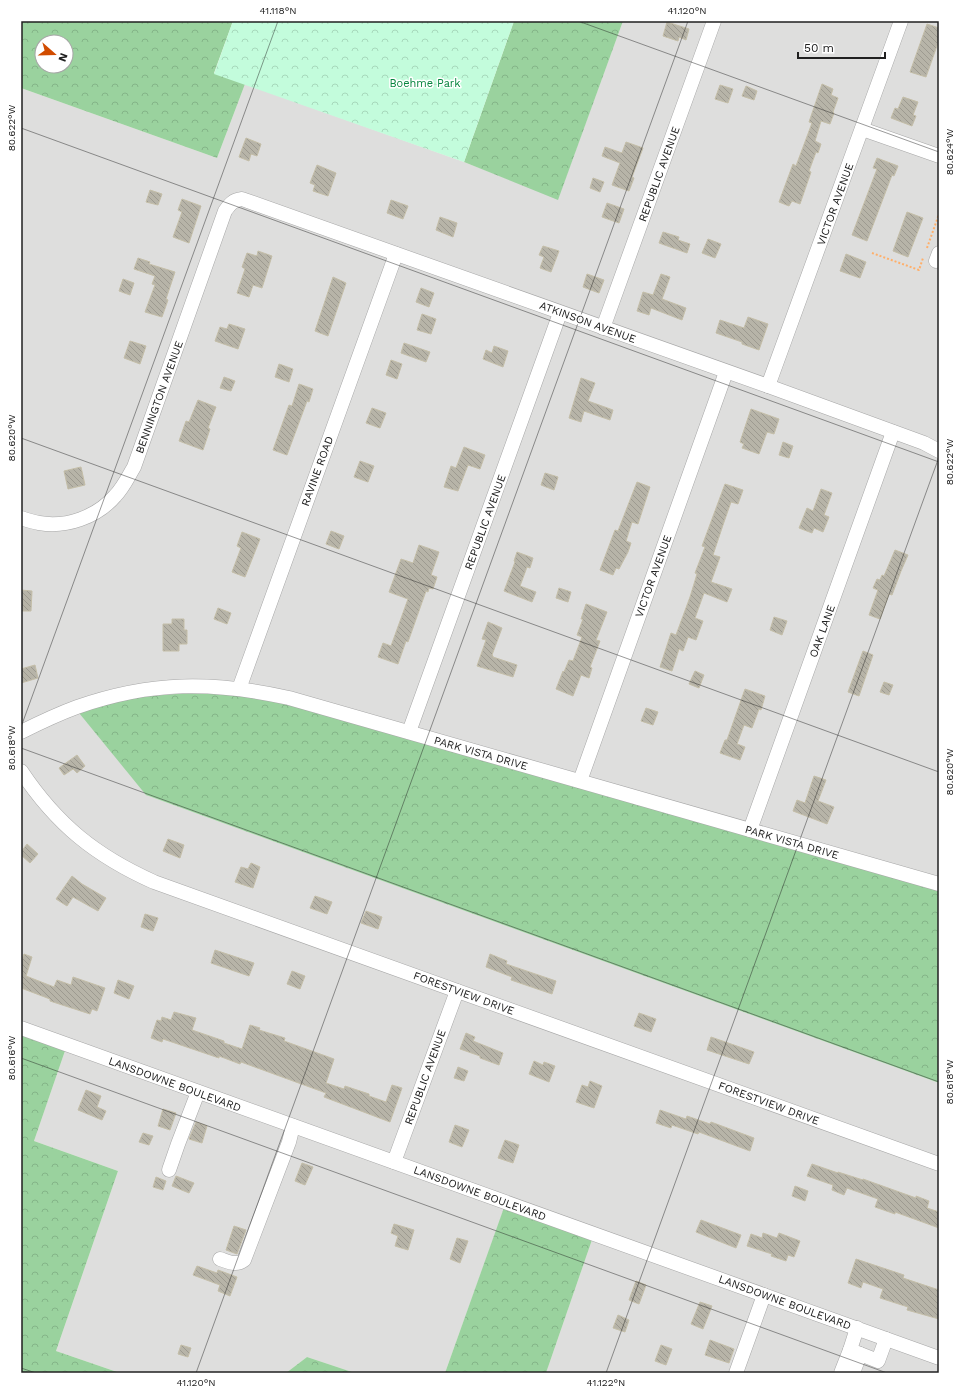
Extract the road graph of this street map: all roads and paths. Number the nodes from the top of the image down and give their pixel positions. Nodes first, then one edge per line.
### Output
1 (714, 21) edge
2 (901, 21) edge
3 (862, 129) junction
4 (939, 156) edge
5 (235, 200) joint
6 (939, 214) edge
7 (872, 253) dead end
8 (396, 254) junction
9 (931, 255) edge
10 (560, 312) junction
11 (603, 328) junction
12 (726, 372) junction
13 (768, 386) junction
14 (893, 432) junction
15 (939, 451) edge
16 (21, 518) edge
17 (239, 688) junction
18 (21, 732) edge
19 (409, 732) junction
20 (21, 771) edge
21 (580, 781) junction
22 (750, 830) junction
23 (939, 884) edge
24 (457, 991) junction
25 (21, 1028) edge
26 (198, 1092) junction
27 (293, 1126) junction
28 (394, 1162) junction
29 (939, 1164) edge
30 (169, 1170) dead end
31 (220, 1259) dead end
32 (764, 1294) junction
33 (857, 1328) junction
34 (886, 1339) junction
35 (855, 1352) junction
36 (939, 1358) edge
37 (736, 1373) edge
38 (841, 1373) edge
39 (853, 1373) edge

1 - 11 street, REPUBLIC AVENUE
2 - 3 street, VICTOR AVENUE
3 - 4 street
3 - 13 street, VICTOR AVENUE
5 - 8 street, ATKINSON AVENUE
5 - 16 street, BENNINGTON AVENUE
6 - 9 path
7 - 9 path
8 - 10 street, ATKINSON AVENUE
8 - 17 street, RAVINE ROAD
10 - 11 street, ATKINSON AVENUE
10 - 19 street, REPUBLIC AVENUE
11 - 12 street, ATKINSON AVENUE
12 - 13 street, ATKINSON AVENUE
12 - 21 street, VICTOR AVENUE
13 - 14 street, ATKINSON AVENUE
14 - 15 street, ATKINSON AVENUE
14 - 22 street, OAK LANE
17 - 18 street, PARK VISTA DRIVE
17 - 19 street, PARK VISTA DRIVE
19 - 21 street, PARK VISTA DRIVE
20 - 24 street, FORESTVIEW DRIVE
21 - 22 street, PARK VISTA DRIVE
22 - 23 street, PARK VISTA DRIVE
24 - 28 street, REPUBLIC AVENUE
24 - 29 street, FORESTVIEW DRIVE
25 - 26 street, LANSDOWNE BOULEVARD
26 - 27 street, LANSDOWNE BOULEVARD
26 - 30 street
27 - 28 street, LANSDOWNE BOULEVARD
27 - 31 street
28 - 32 street, LANSDOWNE BOULEVARD
32 - 33 street, LANSDOWNE BOULEVARD
32 - 37 street
33 - 34 street, LANSDOWNE BOULEVARD
33 - 35 street
34 - 35 street
34 - 36 street, LANSDOWNE BOULEVARD
35 - 38 street
35 - 39 street

